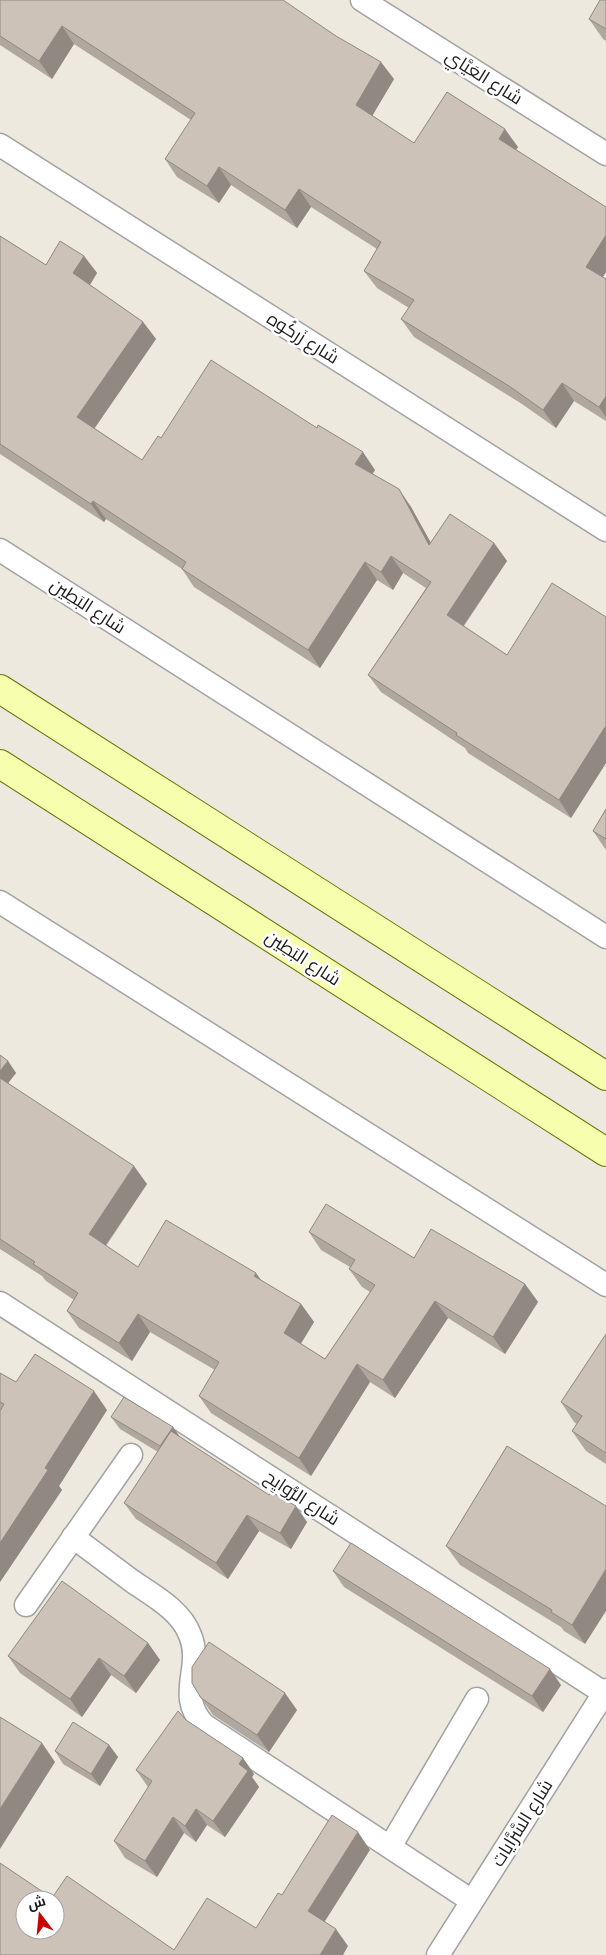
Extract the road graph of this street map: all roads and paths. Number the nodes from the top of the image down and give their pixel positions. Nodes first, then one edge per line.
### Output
1 (362, 0) edge
2 (0, 145) edge
3 (606, 154) edge
4 (606, 530) edge
5 (0, 550) edge
6 (0, 689) edge
7 (0, 764) edge
8 (0, 902) edge
9 (606, 937) edge
10 (606, 1076) edge
11 (606, 1152) edge
12 (606, 1285) edge
13 (0, 1303) edge
14 (132, 1454) dead end
15 (73, 1537) junction
16 (26, 1605) dead end
17 (605, 1692) edge
18 (478, 1699) dead end
19 (390, 1847) junction
20 (472, 1901) junction
21 (438, 1955) edge

1 - 3 street, شارع العَيَّاي
2 - 4 street, شارع زَركُوه
5 - 9 street, شارع البَطِين
6 - 10 main road
7 - 11 main road, شارع البَطِين
8 - 12 street
13 - 17 street, شارع الرُّوايِح
14 - 15 street
15 - 16 street
15 - 19 street
17 - 20 street, شارع السَّرَّايات
18 - 19 street
19 - 20 street
20 - 21 street, شارع السَّرَّايات

